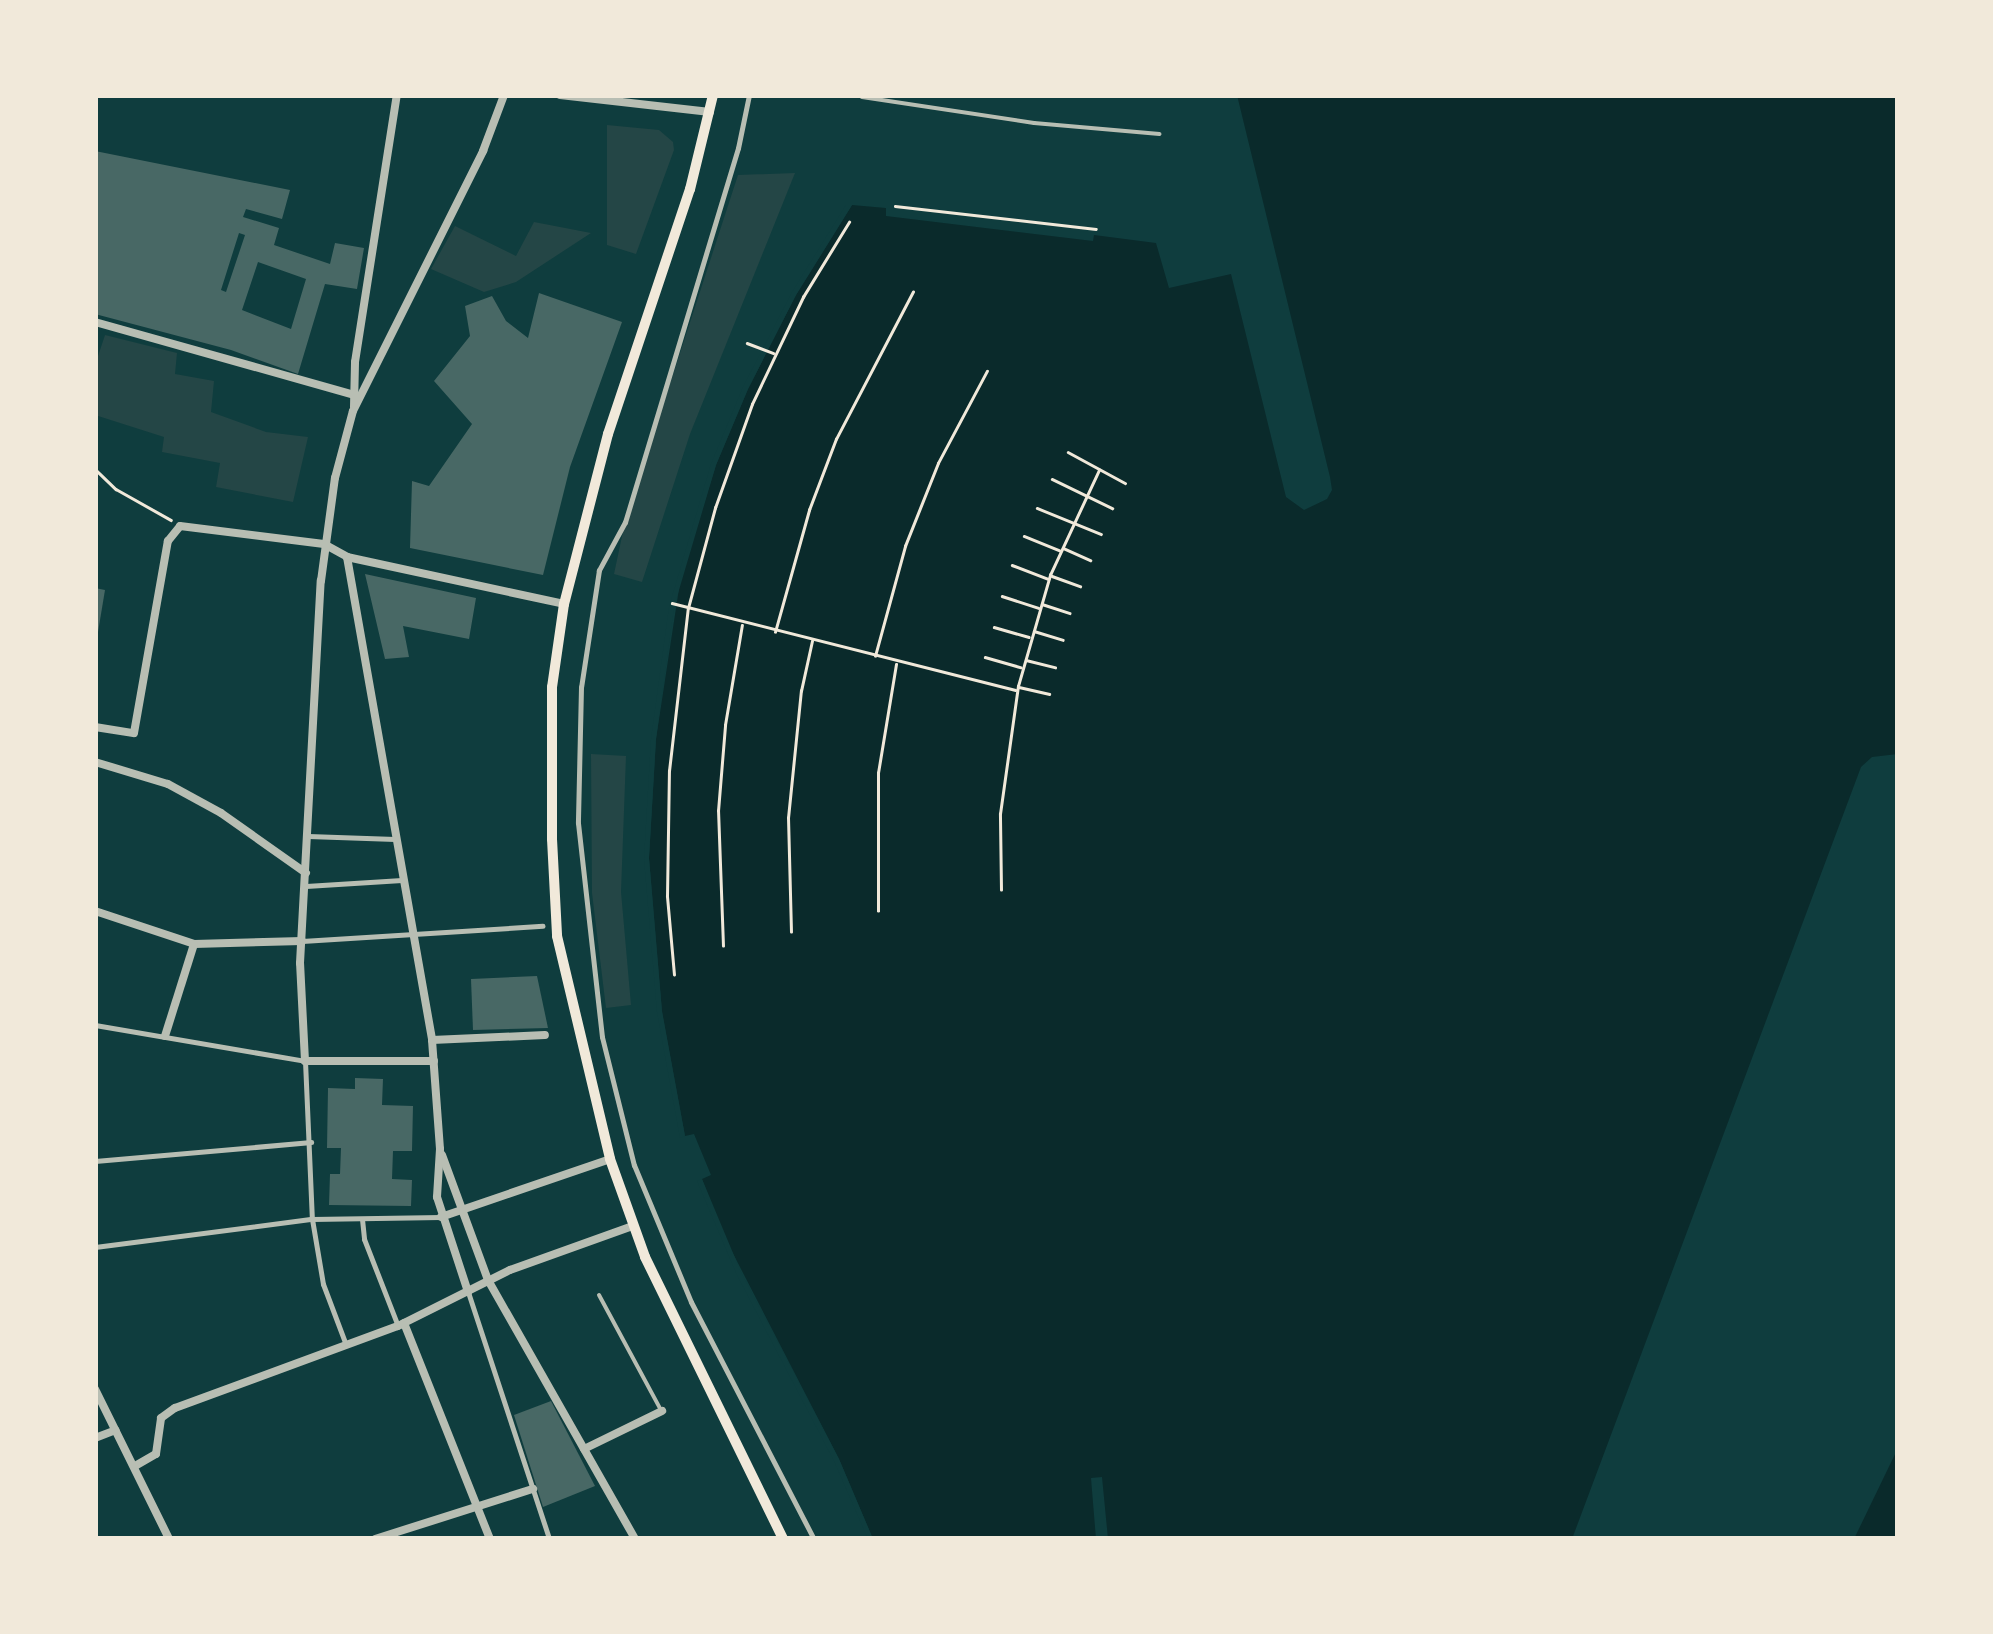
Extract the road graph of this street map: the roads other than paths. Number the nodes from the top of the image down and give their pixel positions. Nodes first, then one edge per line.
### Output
1 (397, 95) edge
2 (504, 95) edge
3 (560, 95) edge
4 (713, 95) edge
5 (749, 95) edge
6 (862, 97) edge
7 (710, 112) junction
8 (1160, 134) dead end
9 (95, 322) edge
10 (355, 362) junction
11 (377, 367) junction
12 (354, 395) junction
13 (353, 411) junction
14 (324, 544) junction
15 (347, 557) junction
16 (564, 604) junction
17 (95, 727) edge
18 (95, 762) edge
19 (308, 836) junction
20 (397, 839) junction
21 (306, 873) junction
22 (404, 880) junction
23 (306, 886) junction
24 (95, 911) edge
25 (543, 926) dead end
26 (416, 935) junction
27 (302, 941) junction
28 (194, 944) junction
29 (95, 1025) edge
30 (545, 1035) dead end
31 (165, 1036) junction
32 (432, 1040) junction
33 (434, 1061) junction
34 (306, 1062) junction
35 (310, 1142) junction
36 (440, 1149) junction
37 (610, 1159) junction
38 (95, 1162) edge
39 (460, 1211) junction
40 (362, 1218) junction
41 (441, 1218) junction
42 (312, 1220) junction
43 (633, 1226) junction
44 (95, 1248) edge
45 (488, 1280) junction
46 (468, 1292) junction
47 (600, 1296) dead end
48 (401, 1325) junction
49 (346, 1345) junction
50 (95, 1390) edge
51 (662, 1411) joint
52 (116, 1430) junction
53 (95, 1438) edge
54 (584, 1449) junction
55 (134, 1466) junction
56 (534, 1489) junction
57 (479, 1506) junction
58 (169, 1539) edge
59 (375, 1539) edge
60 (490, 1539) edge
61 (549, 1539) edge
62 (634, 1539) edge
63 (783, 1539) edge
64 (814, 1539) edge

1 - 10 street
2 - 11 street
3 - 7 street
4 - 7 main road
5 - 64 street
6 - 8 lane
7 - 16 main road
9 - 12 street
10 - 11 street
10 - 12 street
11 - 13 street
12 - 13 street
13 - 14 street
14 - 15 street
14 - 17 street
14 - 19 street
15 - 16 street
15 - 20 street
16 - 37 main road
18 - 21 street
19 - 20 street
19 - 21 street
20 - 22 street
21 - 23 street
22 - 23 street
22 - 26 street
23 - 27 street
24 - 28 street
25 - 26 street
26 - 27 street
26 - 32 street
27 - 28 street
27 - 34 street
28 - 31 street
29 - 31 street
30 - 32 street
31 - 34 street
32 - 33 street
33 - 34 street
33 - 36 street
34 - 35 street
35 - 38 street
35 - 42 street
36 - 39 street
36 - 41 street
37 - 39 street
37 - 43 main road
39 - 41 street
39 - 45 street
40 - 41 street
40 - 42 street
40 - 48 street
41 - 46 street
42 - 44 street
42 - 49 street
43 - 45 street
43 - 63 main road
45 - 46 street
45 - 54 street
46 - 48 street
46 - 56 street
47 - 51 lane
48 - 49 street
48 - 57 street
49 - 55 street
50 - 52 street
51 - 54 street
52 - 53 street
52 - 55 street
54 - 62 street
55 - 58 street
56 - 57 street
56 - 61 street
57 - 59 street
57 - 60 street

